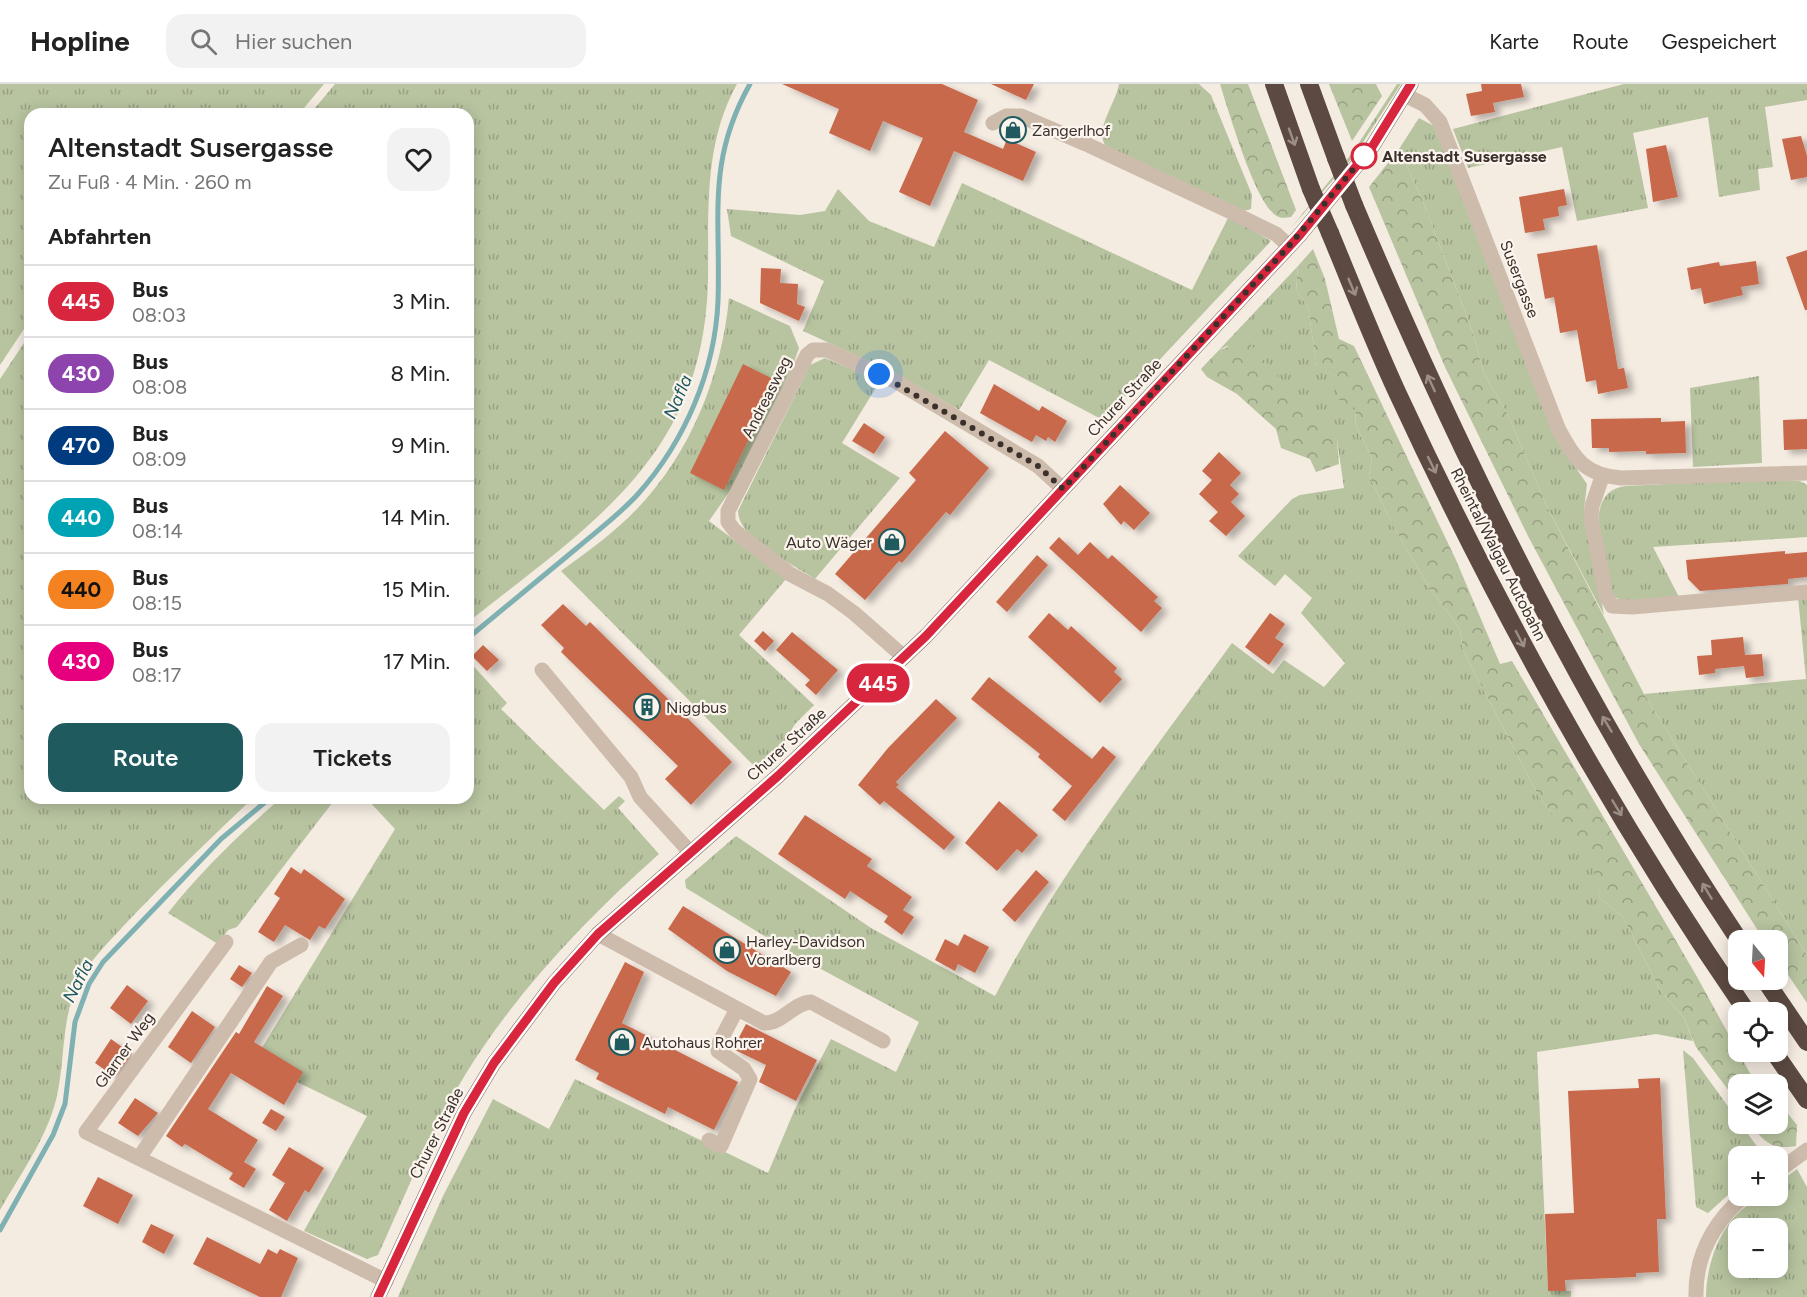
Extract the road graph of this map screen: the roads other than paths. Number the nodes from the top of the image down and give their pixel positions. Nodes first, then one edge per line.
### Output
1 (1274, 84) edge
2 (1309, 84) edge
3 (1408, 90) edge
4 (993, 123) dead end
5 (1289, 246) junction
6 (1807, 473) edge
7 (1602, 477) junction
8 (1063, 489) junction
9 (1807, 592) edge
10 (904, 657) junction
11 (542, 670) dead end
12 (690, 852) junction
13 (1733, 930) edge
14 (598, 934) junction
15 (226, 942) dead end
16 (301, 945) dead end
17 (1772, 990) edge
18 (1740, 1002) edge
19 (737, 1009) junction
20 (883, 1041) dead end
21 (1807, 1042) edge
22 (1780, 1062) edge
23 (1807, 1100) edge
24 (709, 1140) dead end
25 (1807, 1150) edge
26 (139, 1158) junction
27 (1788, 1164) edge
28 (1734, 1206) edge
29 (386, 1281) junction
30 (378, 1297) edge
31 (1696, 1297) edge

1 -> 18 highway, Rheintal/Walgau Autobahn, bridge
13 -> 2 highway, Rheintal/Walgau Autobahn, bridge
3 - 5 main road, Churer Straße
3 - 7 street, Susergasse
4 - 5 street
5 - 8 main road, Churer Straße
6 - 7 street
7 - 9 street
8 - 10 main road, Churer Straße
8 - 10 street, Andreasweg
10 - 12 main road, Churer Straße
11 - 12 street
12 - 14 main road, Churer Straße
14 - 19 street
14 - 29 main road, Churer Straße
15 - 26 street, Glarner Weg
16 - 26 street
17 - 21 highway
19 - 20 street
19 - 24 street
22 - 23 highway
25 - 27 street
26 - 29 street, Glarner Weg
28 - 31 street
29 - 30 main road, Churer Straße

